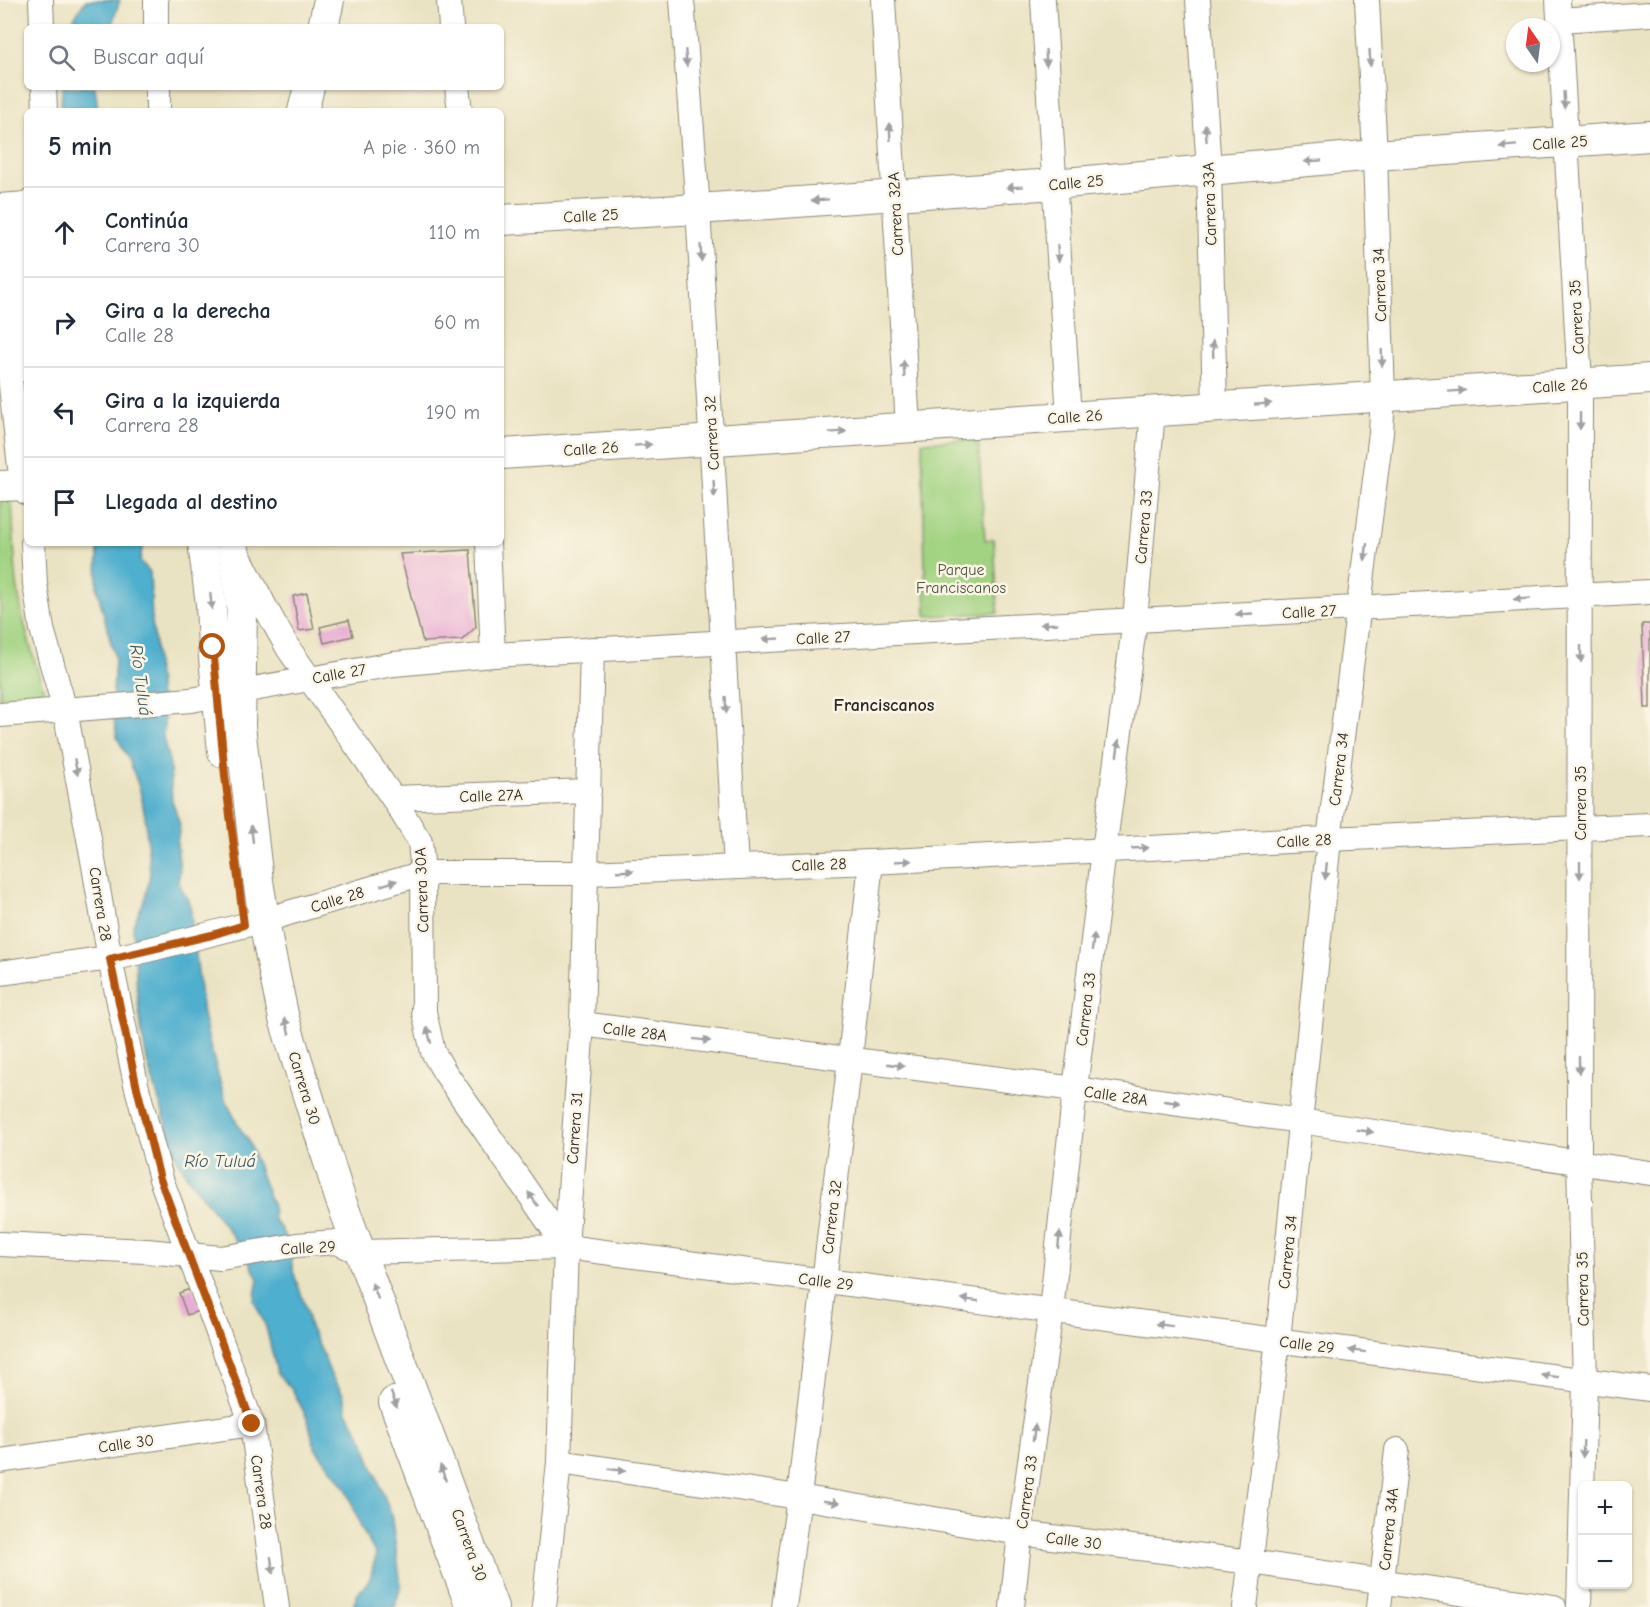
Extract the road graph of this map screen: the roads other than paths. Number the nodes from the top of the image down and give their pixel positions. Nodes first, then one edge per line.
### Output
1 (41, 0) edge
2 (156, 0) edge
3 (330, 0) edge
4 (449, 0) edge
5 (682, 0) edge
6 (883, 0) edge
7 (1043, 0) edge
8 (1198, 0) edge
9 (1367, 0) edge
10 (1559, 10) edge
11 (1650, 14) edge
12 (42, 24) edge
13 (156, 24) edge
14 (324, 24) edge
15 (452, 24) edge
16 (44, 90) edge
17 (158, 90) edge
18 (308, 90) edge
19 (458, 90) edge
20 (45, 108) edge
21 (158, 108) edge
22 (304, 108) edge
23 (460, 108) edge
24 (1650, 136) edge
25 (1566, 142) junction
26 (1375, 155) junction
27 (1209, 170) junction
28 (1054, 184) junction
29 (894, 195) junction
30 (698, 209) junction
31 (22, 212) edge
32 (504, 220) edge
33 (24, 301) edge
34 (1650, 379) edge
35 (1580, 383) junction
36 (1383, 396) junction
37 (1215, 407) junction
38 (1153, 411) junction
39 (1069, 417) junction
40 (908, 427) junction
41 (712, 440) junction
42 (504, 454) edge
43 (19, 487) edge
44 (33, 546) edge
45 (203, 546) edge
46 (233, 546) edge
47 (234, 546) edge
48 (488, 546) edge
49 (1650, 592) edge
50 (1581, 596) junction
51 (1359, 608) junction
52 (1135, 620) junction
53 (723, 642) junction
54 (592, 649) junction
55 (493, 655) junction
56 (310, 678) junction
57 (217, 696) junction
58 (65, 710) junction
59 (0, 715) edge
60 (589, 791) junction
61 (393, 798) junction
62 (1650, 825) edge
63 (1580, 828) junction
64 (1329, 839) junction
65 (1104, 850) junction
66 (871, 862) junction
67 (736, 867) junction
68 (423, 873) junction
69 (586, 873) junction
70 (255, 923) junction
71 (117, 958) junction
72 (0, 972) edge
73 (582, 1024) junction
74 (850, 1059) junction
75 (1075, 1089) junction
76 (1300, 1121) junction
77 (1579, 1164) junction
78 (1650, 1173) edge
79 (0, 1244) edge
80 (348, 1247) junction
81 (566, 1247) junction
82 (189, 1255) junction
83 (824, 1281) junction
84 (1051, 1311) junction
85 (1278, 1340) junction
86 (1585, 1381) junction
87 (1650, 1389) edge
88 (252, 1424) junction
89 (1397, 1450) dead end
90 (0, 1461) edge
91 (560, 1462) junction
92 (799, 1497) junction
93 (1020, 1533) junction
94 (1251, 1562) junction
95 (1382, 1581) junction
96 (278, 1607) edge
97 (471, 1607) edge
98 (493, 1607) edge
99 (544, 1607) edge
100 (784, 1607) edge
101 (1012, 1607) edge
102 (1245, 1607) edge
103 (1379, 1607) edge
104 (1554, 1607) edge
105 (1579, 1607) edge

1 - 12 street
2 - 13 street
3 - 14 main road
4 - 15 street
5 -> 30 street, Carrera 32
29 -> 6 street, Carrera 32A
7 -> 28 street
27 -> 8 street, Carrera 33A
9 -> 26 street, Carrera 34
10 - 11 street
10 -> 25 street, Carrera 35
16 - 20 street
17 - 21 street
18 - 22 main road
19 - 23 street
24 - 25 main road, Calle 25
25 -> 26 main road, Calle 25
25 - 35 street, Carrera 35
26 -> 27 main road, Calle 25
26 -> 36 street, Carrera 34
27 - 28 main road, Calle 25
37 -> 27 street, Carrera 33A
28 -> 29 main road, Calle 25
28 -> 39 street
29 -> 30 main road, Calle 25
40 -> 29 street, Carrera 32A
30 - 32 main road, Calle 25
30 -> 41 street, Carrera 32
31 - 33 street
31 - 43 street
34 - 35 main road, Calle 26
36 -> 35 main road, Calle 26
35 -> 50 street, Carrera 35
37 -> 36 main road, Calle 26
36 -> 51 street, Carrera 34
37 - 38 main road, Calle 26
38 - 39 main road, Calle 26
38 - 52 street, Carrera 33
39 - 40 main road, Calle 26
41 -> 40 main road, Calle 26
42 -> 41 main road, Calle 26
41 -> 53 street, Carrera 32
44 - 58 street, Carrera 28
45 -> 57 main road, Carrera 30
46 - 57 main road, Carrera 30
47 - 56 street, Carrera 30A
48 - 55 street
49 - 50 street, Calle 27
50 -> 51 street, Calle 27
50 -> 63 street, Carrera 35
51 -> 52 street, Calle 27
51 - 64 street, Carrera 34
52 -> 53 street, Calle 27
65 -> 52 street, Carrera 33
53 - 54 street, Calle 27
53 -> 67 street, Carrera 32
54 - 55 street, Calle 27
54 - 60 street, Carrera 31
55 - 56 street, Calle 27
56 - 57 street, Calle 27
56 - 61 street, Carrera 30A
57 - 58 street, Calle 27
57 - 70 main road, Carrera 30
58 - 59 street, Calle 27
58 -> 71 street, Carrera 28
60 - 61 street, Calle 27A
60 - 69 street, Carrera 31
61 - 68 street, Carrera 30A
62 - 63 street, Calle 28
63 - 64 street, Calle 28
63 -> 77 street, Carrera 35
65 -> 64 street, Calle 28
64 -> 76 street, Carrera 34
66 -> 65 street, Calle 28
75 -> 65 street, Carrera 33
66 - 67 street, Calle 28
66 - 74 street, Carrera 32
69 -> 67 street, Calle 28
68 - 69 street, Calle 28
70 -> 68 street, Calle 28
81 -> 68 street, Carrera 30A
69 - 73 street, Carrera 31
70 - 71 street, Calle 28
70 - 80 main road, Carrera 30
71 - 72 street, Calle 28
71 - 82 street, Carrera 28
73 -> 74 street, Calle 28A
73 - 81 street, Carrera 31
74 -> 75 street, Calle 28A
74 - 83 street, Carrera 32
75 -> 76 street, Calle 28A
84 -> 75 street, Carrera 33
76 -> 77 street, Calle 28A
76 - 85 street, Carrera 34
77 - 78 street, Calle 28A
77 - 86 street, Carrera 35
79 - 82 street, Calle 29
80 - 81 street, Calle 29
80 - 82 street, Calle 29
80 -> 97 main road, Carrera 30
98 -> 80 main road, Carrera 30
81 - 83 street, Calle 29
81 - 91 street, Carrera 31
82 - 88 street, Carrera 28
84 -> 83 street, Calle 29
83 - 92 street, Carrera 32
85 -> 84 street, Calle 29
93 -> 84 street, Carrera 33
86 -> 85 street, Calle 29
85 - 94 street, Carrera 34
86 - 87 street, Calle 29
86 -> 105 street, Carrera 35
88 - 90 street, Calle 30
88 -> 96 street, Carrera 28
89 - 95 street, Carrera 34A
91 -> 92 street, Calle 30
91 - 99 street, Carrera 31
92 -> 93 street, Calle 30
92 - 100 street, Carrera 32
93 - 94 street, Calle 30
93 - 101 street, Carrera 33
94 - 95 street, Calle 30
94 - 102 street, Carrera 34
95 - 103 street, Carrera 34A
95 - 104 street, Calle 30

